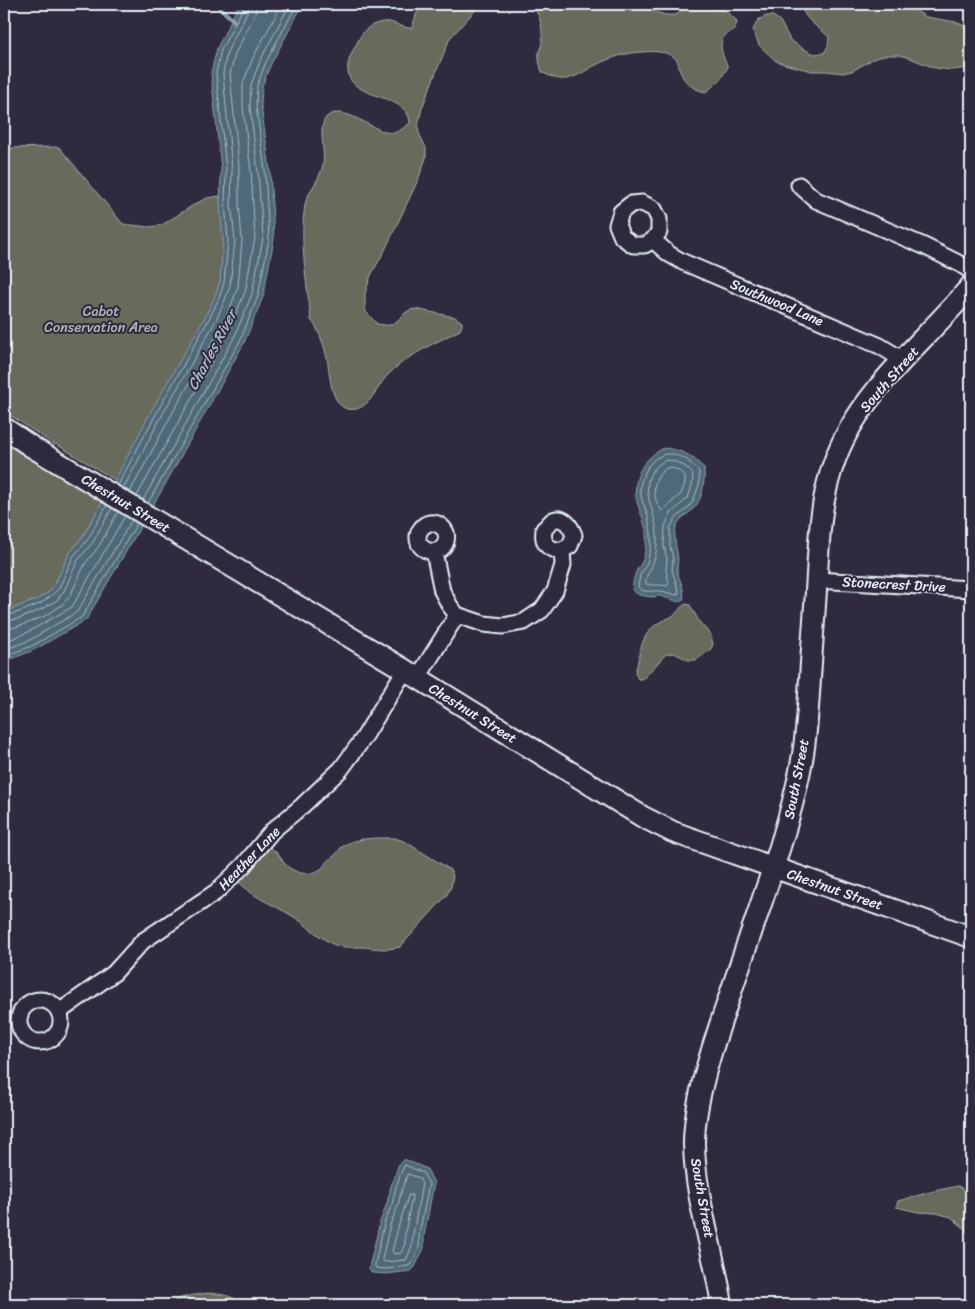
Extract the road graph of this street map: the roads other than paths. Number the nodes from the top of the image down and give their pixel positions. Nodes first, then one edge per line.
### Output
1 (799, 184) dead end
2 (653, 240) dead end
3 (971, 271) edge
4 (971, 286) edge
5 (903, 360) junction
6 (4, 428) edge
7 (562, 550) dead end
8 (434, 552) dead end
9 (816, 580) junction
10 (971, 589) edge
11 (457, 616) junction
12 (411, 675) junction
13 (774, 867) junction
14 (971, 937) edge
15 (59, 1012) dead end
16 (722, 1305) edge

1 - 3 street
2 - 5 street, Southwood Lane
4 - 5 street, South Street
5 - 9 street, South Street
6 - 12 street, Chestnut Street
7 - 11 street
8 - 11 street
9 - 10 street, Stonecrest Drive
9 - 13 street, South Street
11 - 12 street, Heather Lane
12 - 13 street, Chestnut Street
12 - 15 street, Heather Lane
13 - 14 street, Chestnut Street
13 - 16 street, South Street

